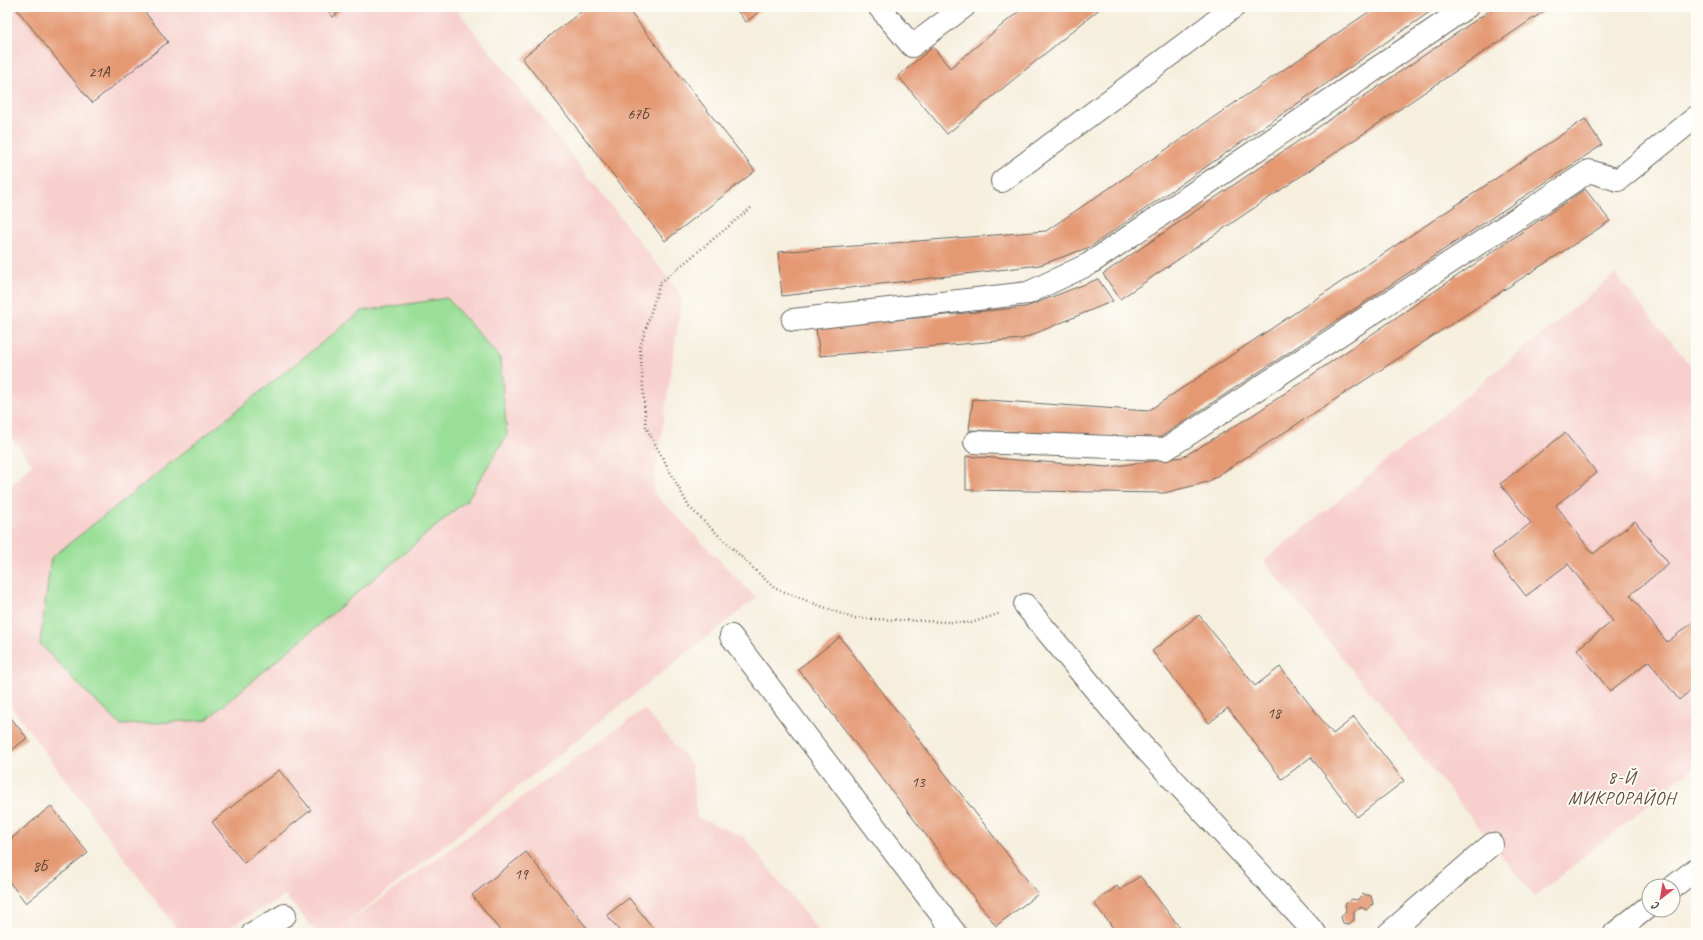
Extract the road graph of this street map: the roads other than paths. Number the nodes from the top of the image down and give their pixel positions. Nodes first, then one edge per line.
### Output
1 (879, 7) edge
2 (964, 7) edge
3 (1234, 7) edge
4 (1467, 7) edge
5 (1696, 116) edge
6 (1002, 182) dead end
7 (793, 320) dead end
8 (975, 442) dead end
9 (1025, 606) road end
10 (731, 636) dead end
11 (1492, 844) dead end
12 (1696, 869) edge
13 (1681, 881) edge
14 (1641, 912) edge
15 (285, 915) dead end
16 (253, 933) edge
17 (955, 933) edge
18 (1314, 933) edge
19 (1389, 933) edge
20 (1615, 933) edge

1 - 2 lane
3 - 6 lane
4 - 7 lane
5 - 8 lane
9 - 18 lane
10 - 17 lane
11 - 19 lane
12 - 13 lane
14 - 20 lane
15 - 16 lane

